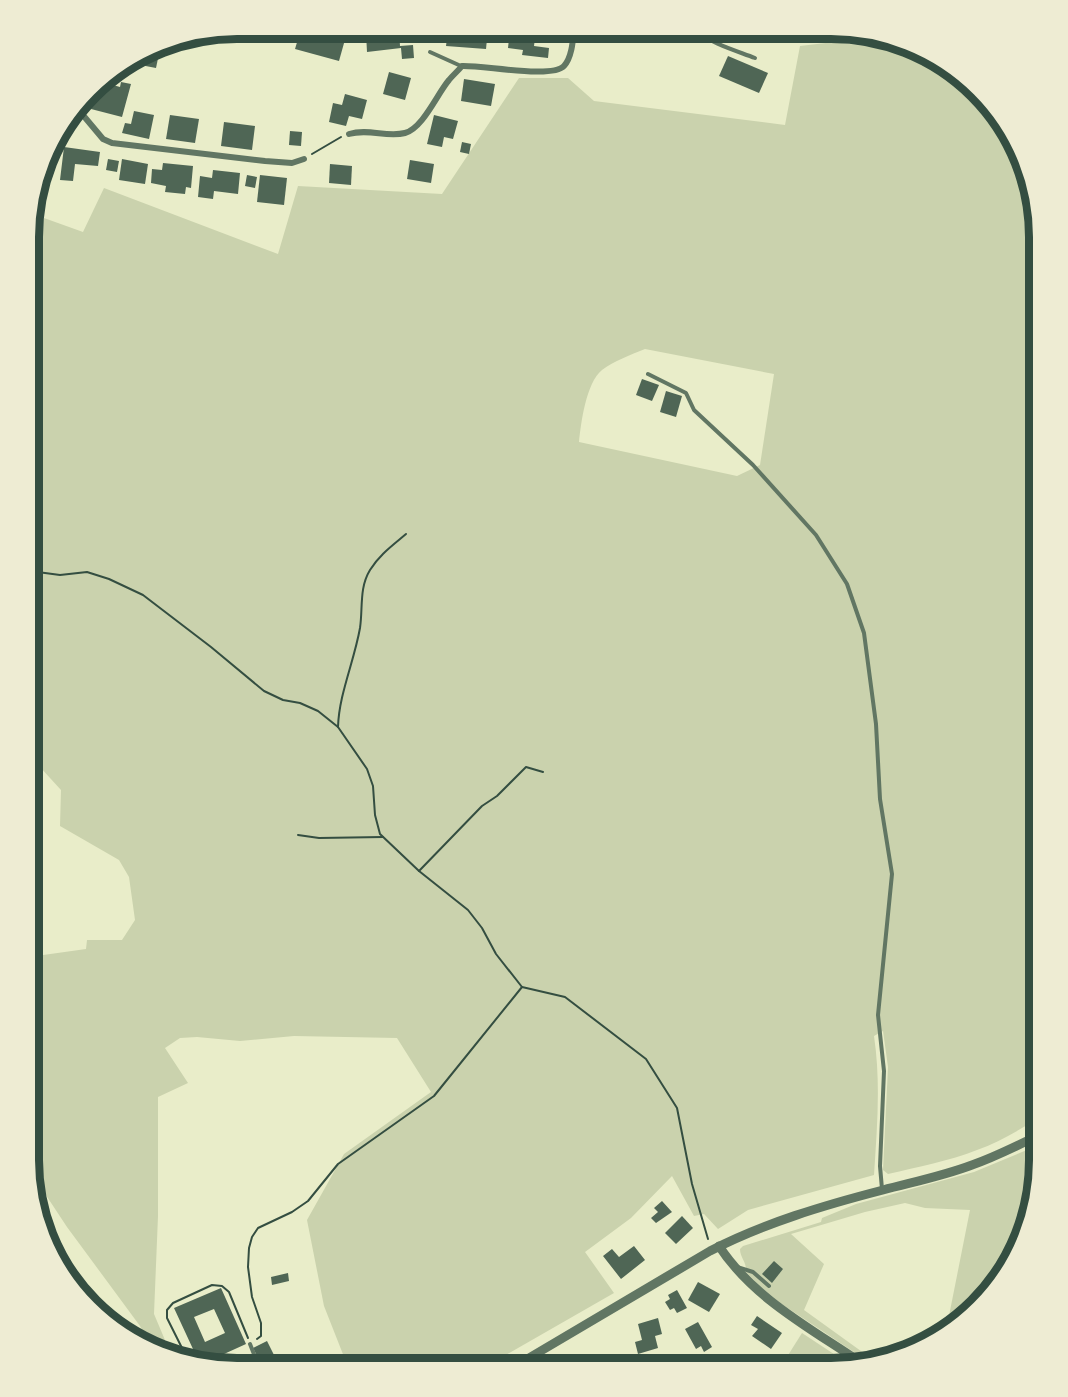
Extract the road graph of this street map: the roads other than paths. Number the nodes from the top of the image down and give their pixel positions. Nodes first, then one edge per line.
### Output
1 (572, 39) edge
2 (706, 39) edge
3 (430, 52) dead end
4 (755, 58) dead end
5 (462, 66) junction
6 (82, 114) edge
7 (349, 134) road end
8 (304, 159) road end
9 (648, 374) dead end
10 (1029, 1140) edge
11 (882, 1190) junction
12 (715, 1249) junction
13 (734, 1266) junction
14 (770, 1286) dead end
15 (250, 1344) road end
16 (852, 1357) edge
17 (255, 1358) edge
18 (530, 1358) edge

1 - 5 street
2 - 4 lane
3 - 5 lane
5 - 7 street
6 - 8 street
9 - 11 lane
10 - 11 street
11 - 12 street
12 - 13 street
12 - 18 street
13 - 14 lane
13 - 16 street
15 - 17 lane

